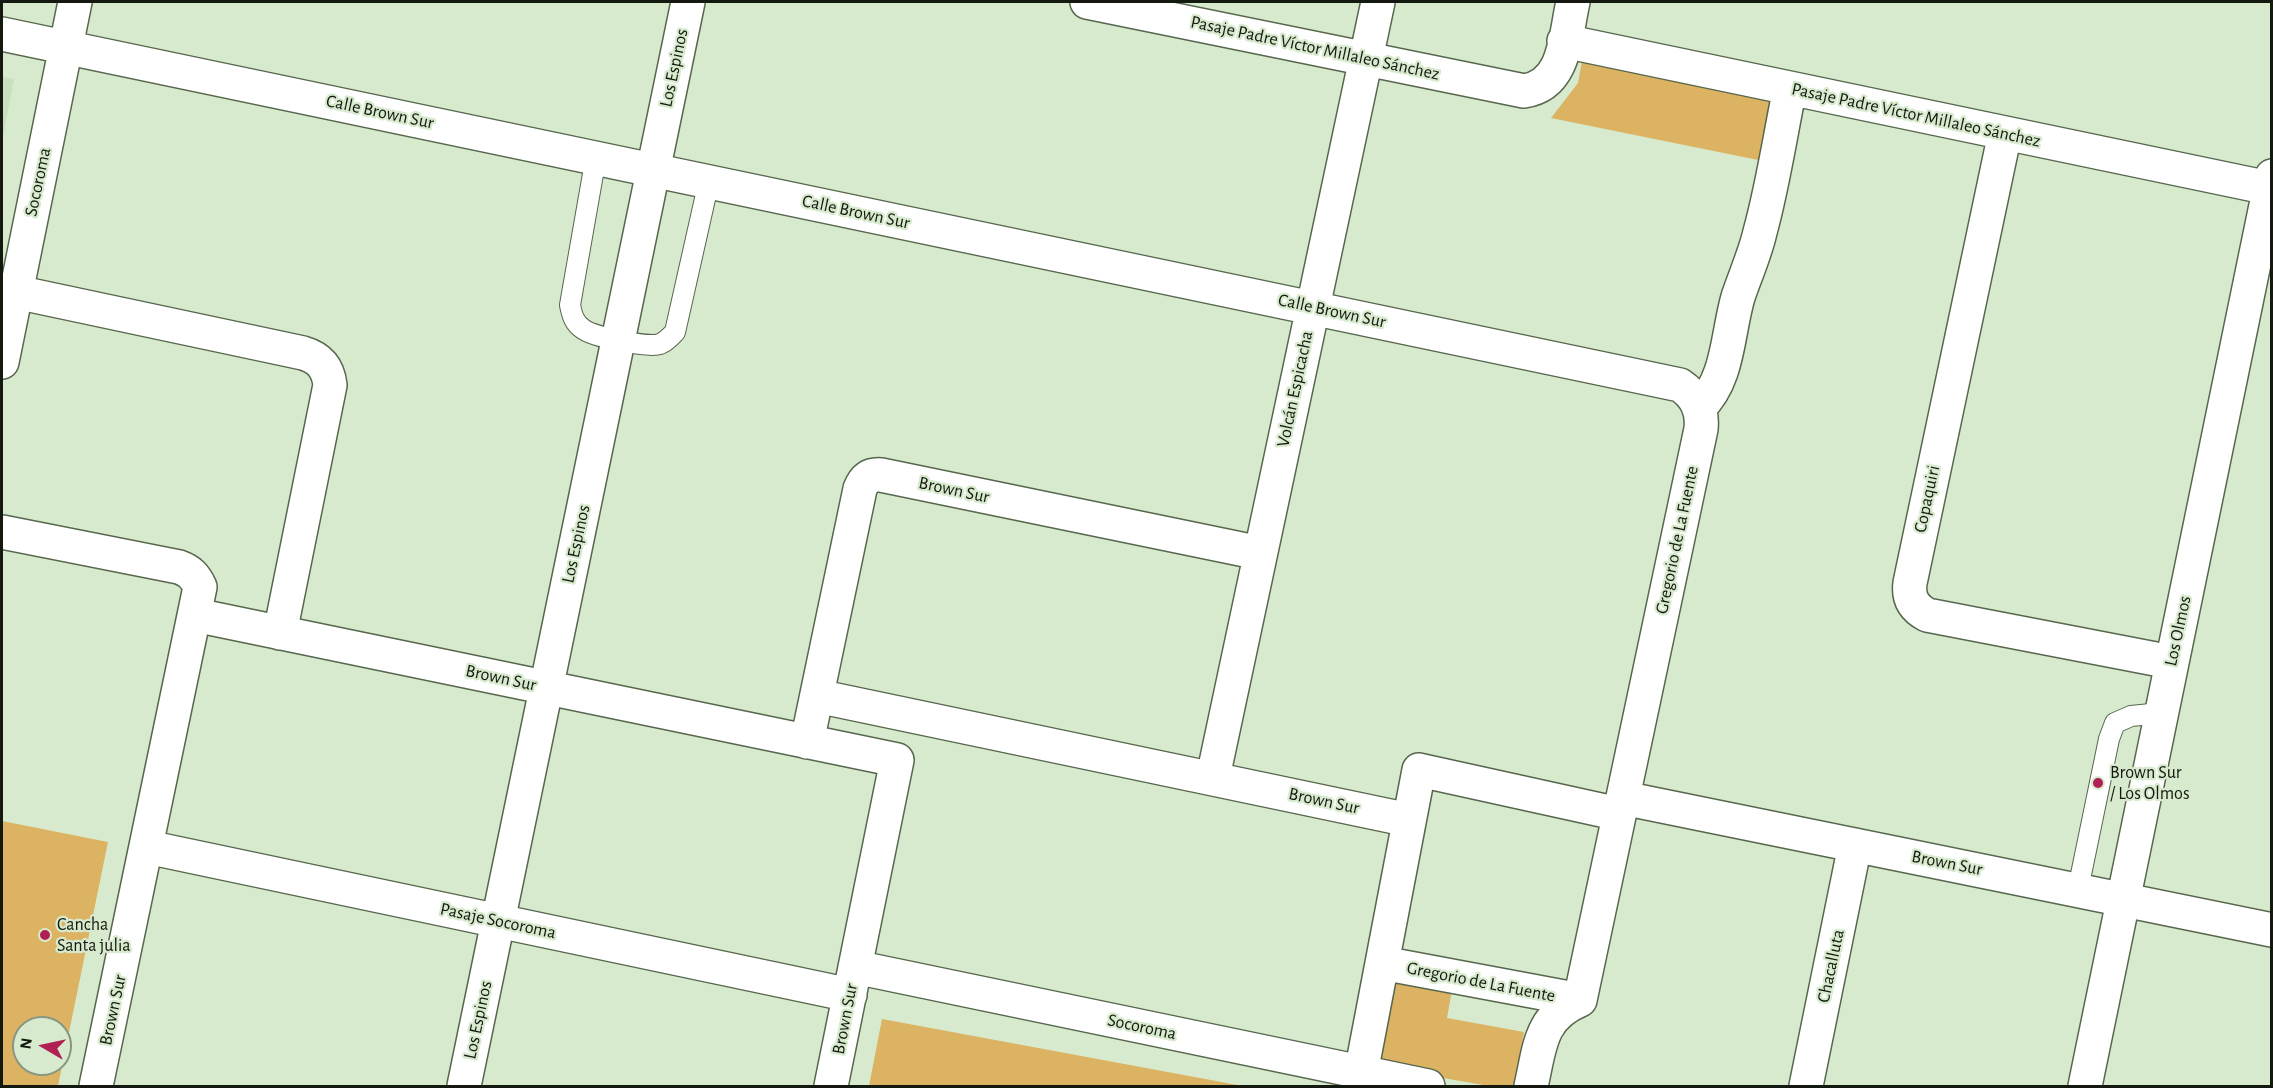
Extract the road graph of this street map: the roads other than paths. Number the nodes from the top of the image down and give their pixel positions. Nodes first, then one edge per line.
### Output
1 (75, 2) edge
2 (688, 2) edge
3 (1087, 2) edge
4 (1378, 2) edge
5 (1573, 2) edge
6 (2, 34) edge
7 (1564, 41) junction
8 (66, 47) junction
9 (1366, 59) junction
10 (1790, 88) junction
11 (2005, 133) junction
12 (596, 157) junction
13 (653, 169) junction
14 (709, 181) junction
15 (2270, 182) edge
16 (16, 292) junction
17 (1313, 307) junction
18 (618, 339) junction
19 (2, 362) edge
20 (1699, 408) junction
21 (2, 532) edge
22 (1260, 553) junction
23 (195, 615) junction
24 (280, 633) junction
25 (2171, 662) junction
26 (546, 688) junction
27 (817, 696) junction
28 (2161, 713) junction
29 (807, 741) junction
30 (1419, 770) joint
31 (1213, 777) junction
32 (1621, 806) junction
33 (1409, 820) junction
34 (1855, 845) junction
35 (147, 847) junction
36 (2078, 890) junction
37 (2123, 899) junction
38 (498, 921) junction
39 (2271, 930) edge
40 (1382, 963) junction
41 (853, 981) junction
42 (1580, 1000) junction
43 (1361, 1073) junction
44 (96, 1086) edge
45 (464, 1086) edge
46 (831, 1086) edge
47 (1428, 1086) edge
48 (1531, 1086) edge
49 (1806, 1086) edge
50 (2085, 1086) edge

1 - 8 street, Socoroma
2 - 13 street, Los Espinos
3 - 9 street, Pasaje Padre Víctor Millaleo Sánchez
4 - 9 street, Volcán Espicacha
5 - 7 street
6 - 8 street, Calle Brown Sur
7 - 9 street, Pasaje Padre Víctor Millaleo Sánchez
7 - 10 street, Pasaje Padre Víctor Millaleo Sánchez
8 - 12 street, Calle Brown Sur
8 - 16 street, Socoroma
9 - 17 street, Volcán Espicacha
10 - 11 street, Pasaje Padre Víctor Millaleo Sánchez
10 - 20 street
11 - 15 street, Pasaje Padre Víctor Millaleo Sánchez
11 - 25 street, Copaquiri
12 - 13 street, Calle Brown Sur
12 - 18 lane
13 - 14 street, Calle Brown Sur
13 - 18 street, Los Espinos
14 - 17 street, Calle Brown Sur
14 - 18 lane
15 - 25 street, Los Olmos
16 - 19 street, Socoroma
16 - 24 street
17 - 20 street, Calle Brown Sur
17 - 22 street, Volcán Espicacha
18 - 26 street, Los Espinos
20 - 32 street, Gregorio de La Fuente
21 - 23 street, Brown Sur
22 - 27 street, Brown Sur
22 - 31 street, Volcán Espicacha
23 - 24 street, Brown Sur
23 - 35 street, Brown Sur
24 - 26 street, Brown Sur
25 - 28 street, Los Olmos
26 - 29 street, Brown Sur
26 - 38 street, Los Espinos
27 - 29 street, Brown Sur
27 - 31 street, Brown Sur
28 - 36 lane
28 - 37 street, Los Olmos
29 - 41 street, Brown Sur
30 - 32 street, Brown Sur
30 - 33 street, Gregorio de La Fuente
31 - 33 street, Brown Sur
32 - 34 street, Brown Sur
32 - 42 street, Gregorio de La Fuente
33 - 40 street, Gregorio de La Fuente
34 - 36 street, Brown Sur
34 - 49 street, Chacalluta
35 - 38 street, Pasaje Socoroma
35 - 44 street, Brown Sur
36 - 37 street, Brown Sur
37 - 39 street, Brown Sur
37 - 50 street, Los Olmos
38 - 41 street, Pasaje Socoroma
38 - 45 street, Los Espinos
40 - 42 street, Gregorio de La Fuente
40 - 43 street, Gregorio de La Fuente
41 - 43 street, Socoroma
41 - 46 street, Brown Sur
42 - 48 street, Gregorio de La Fuente
43 - 47 street, Socoroma

